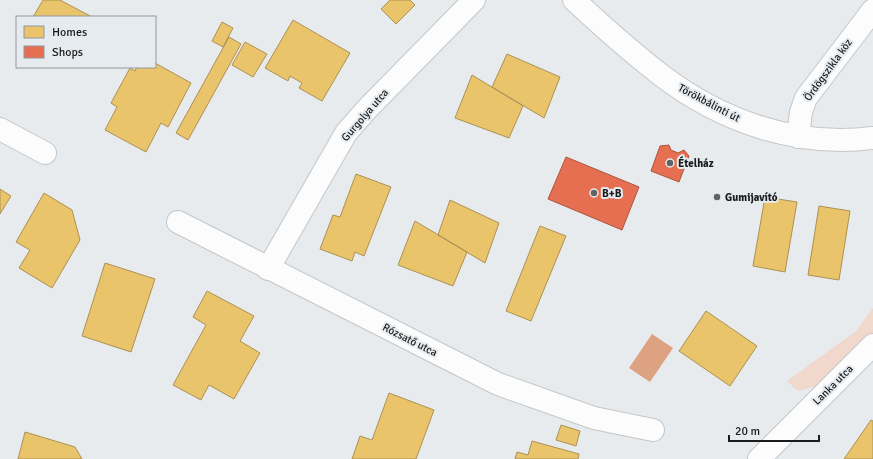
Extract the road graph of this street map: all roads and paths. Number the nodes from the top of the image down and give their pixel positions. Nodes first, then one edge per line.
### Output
1 (474, 0) edge
2 (574, 0) edge
3 (873, 10) edge
4 (0, 129) edge
5 (798, 137) junction
6 (873, 138) edge
7 (45, 153) dead end
8 (178, 222) dead end
9 (268, 269) junction
10 (873, 345) edge
11 (653, 430) dead end
12 (759, 459) edge

1 - 9 street, Gurgolya utca
2 - 5 street, Törökbálinti út
3 - 5 street, Ördögszikla köz
4 - 7 street
5 - 6 street, Törökbálinti út
8 - 9 street, Rózsatő utca
9 - 11 street, Rózsatő utca
10 - 12 street, Lanka utca

